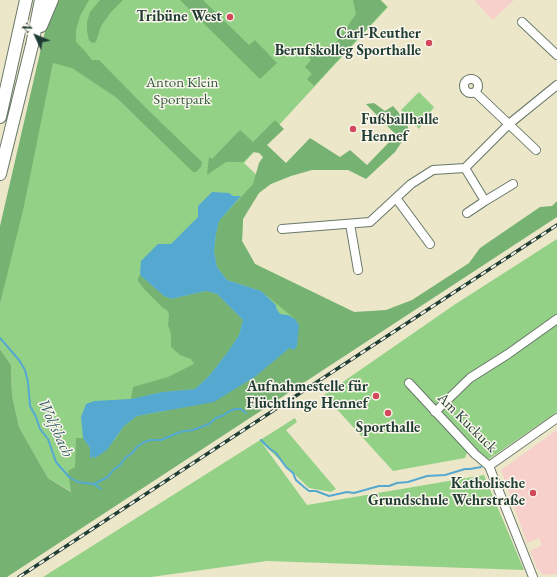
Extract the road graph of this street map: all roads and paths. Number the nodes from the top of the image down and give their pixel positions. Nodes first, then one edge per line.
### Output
1 (26, 0) edge
2 (40, 0) edge
3 (52, 0) edge
4 (522, 22) dead end
5 (32, 45) junction
6 (557, 55) edge
7 (464, 79) dead end
8 (557, 86) edge
9 (0, 117) edge
10 (509, 124) junction
11 (536, 150) dead end
12 (465, 168) junction
13 (0, 174) edge
14 (513, 184) dead end
15 (396, 198) junction
16 (485, 201) junction
17 (467, 212) dead end
18 (350, 224) junction
19 (282, 229) dead end
20 (430, 244) dead end
21 (358, 270) dead end
22 (557, 319) edge
23 (409, 383) dead end
24 (435, 412) junction
25 (557, 418) edge
26 (489, 466) junction
27 (533, 577) edge

1 - 9 highway
2 - 5 highway
3 - 5 highway
4 - 6 street
5 - 13 highway
7 - 10 street
8 - 10 street
10 - 11 street
10 - 12 street
12 - 15 street
12 - 16 street
14 - 16 street
15 - 18 street
15 - 20 street
16 - 17 street
18 - 19 street
18 - 21 street
22 - 24 street
23 - 24 street, Am Kuckuck
24 - 26 street, Am Kuckuck
25 - 26 street
26 - 27 street, Am Kuckuck

